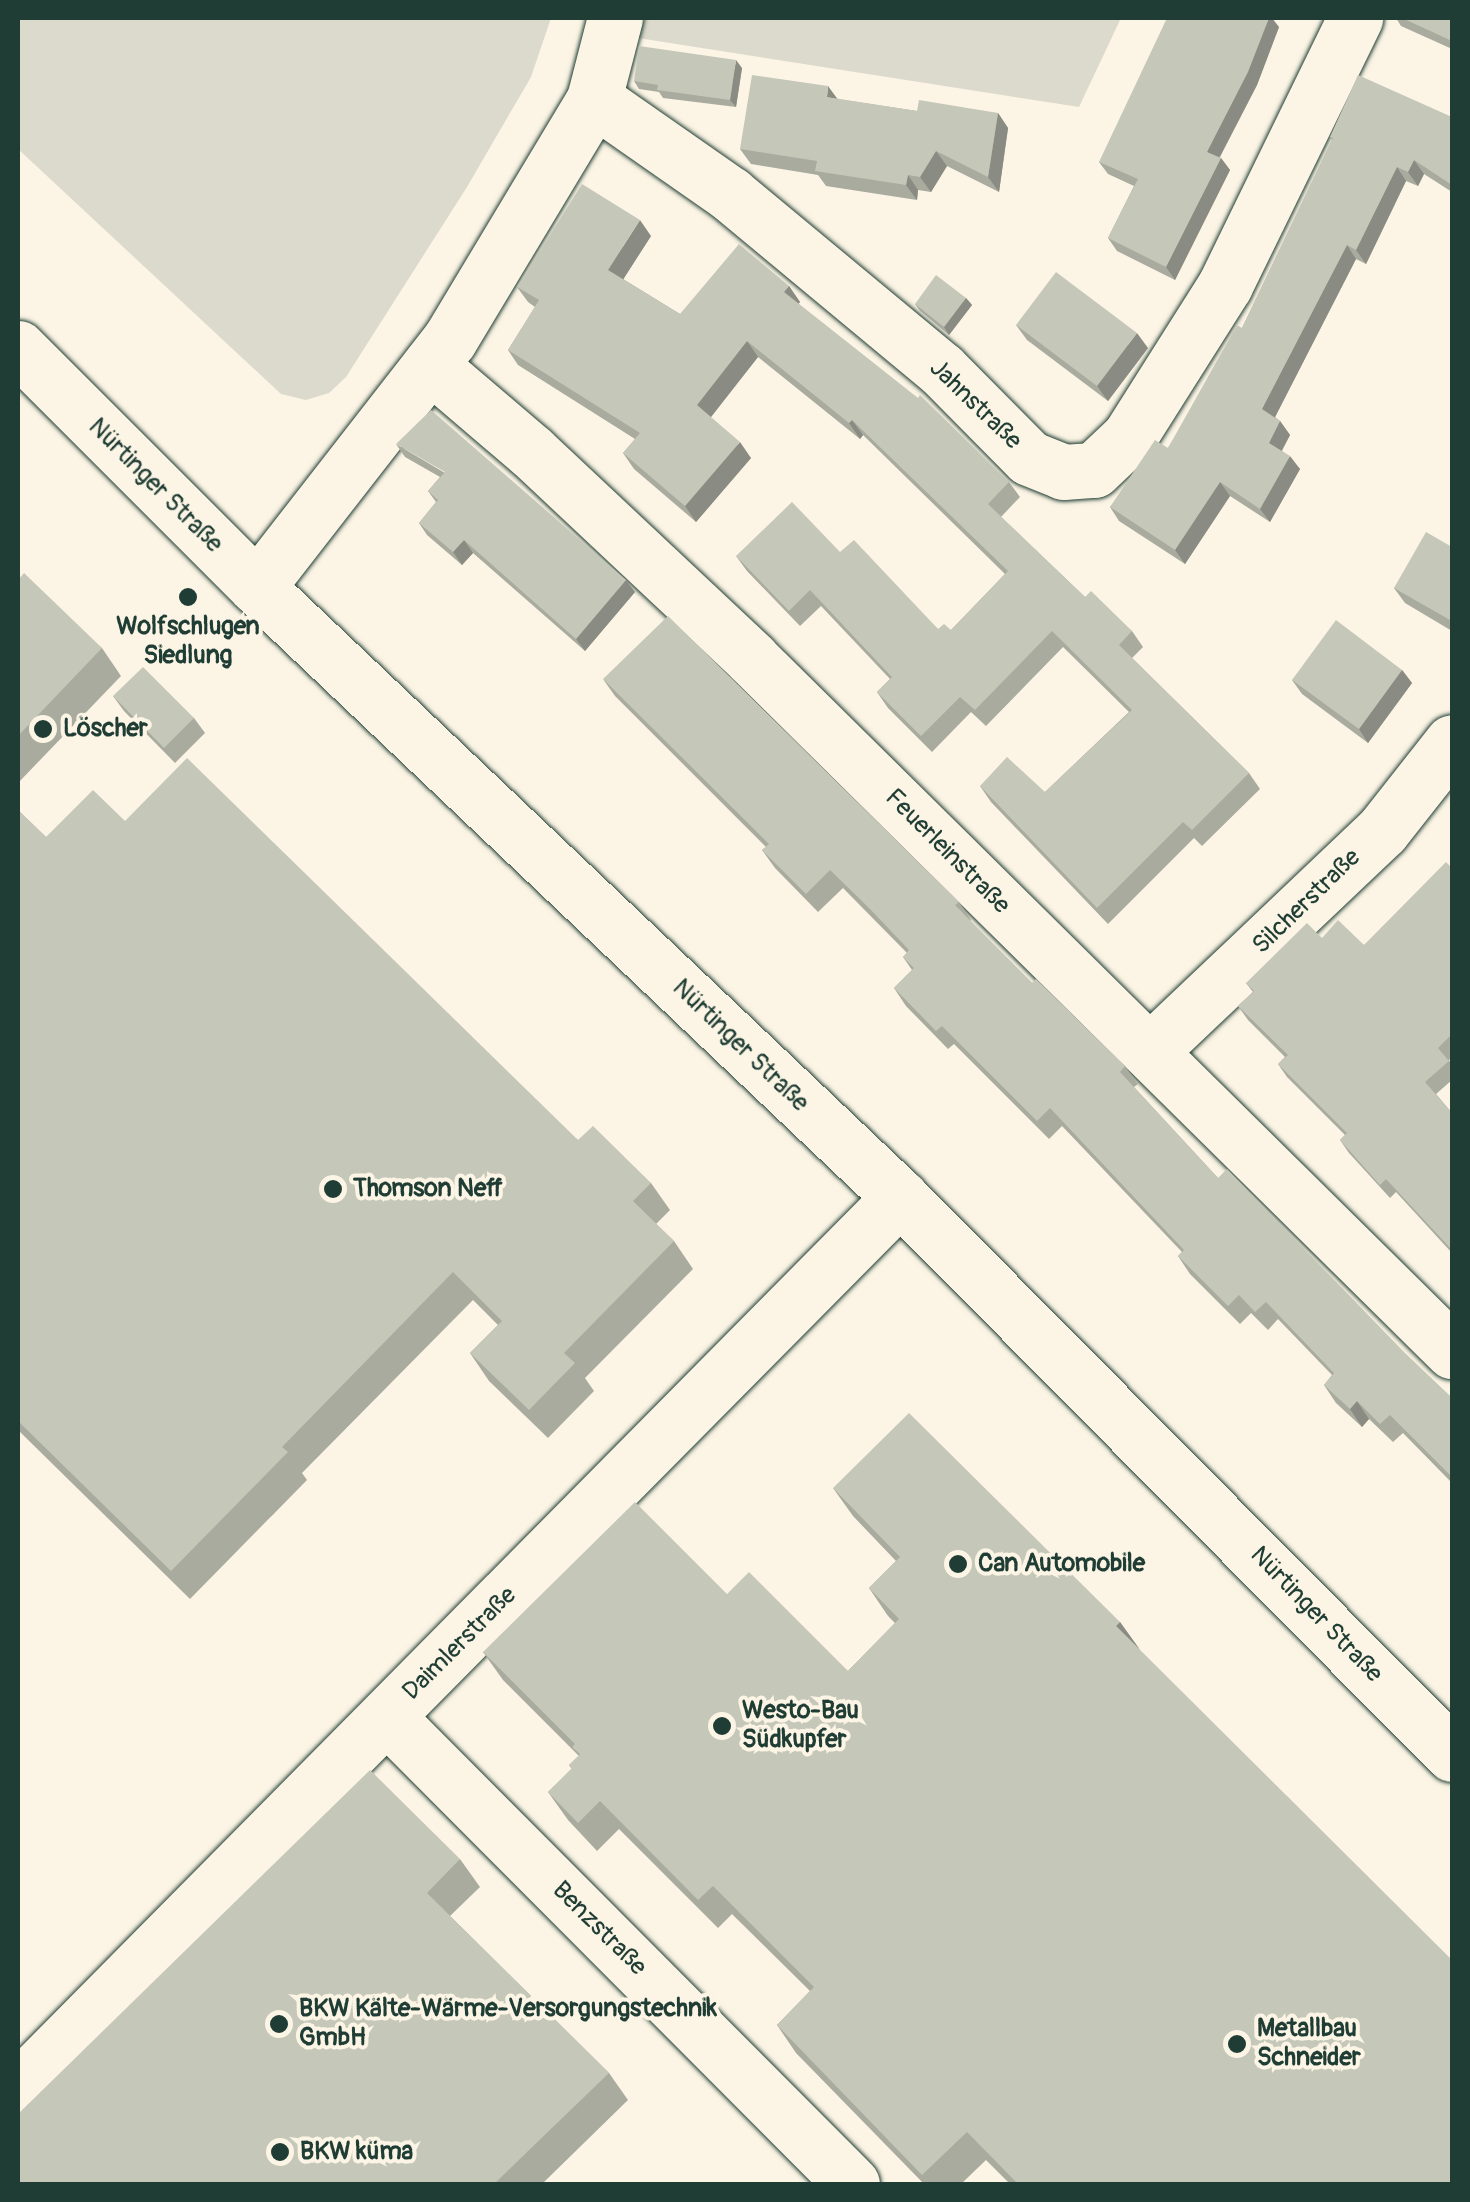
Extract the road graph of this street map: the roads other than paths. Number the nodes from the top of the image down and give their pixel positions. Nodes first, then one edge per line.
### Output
1 (615, 18) edge
2 (1356, 18) edge
3 (594, 99) junction
4 (18, 348) edge
5 (430, 366) junction
6 (257, 587) junction
7 (1444, 775) edge
8 (1150, 1051) junction
9 (900, 1197) junction
10 (1452, 1351) edge
11 (387, 1717) junction
12 (1452, 1754) edge
13 (18, 2088) edge
14 (852, 2184) edge

1 - 3 street
2 - 3 street, Jahnstraße
3 - 5 street
4 - 6 street, Nürtinger Straße
5 - 6 street
5 - 8 street, Feuerleinstraße
6 - 9 street, Nürtinger Straße
7 - 8 street, Silcherstraße
8 - 10 street, Feuerleinstraße
9 - 11 street, Daimlerstraße
9 - 12 street, Nürtinger Straße
11 - 13 street, Daimlerstraße
11 - 14 street, Benzstraße

